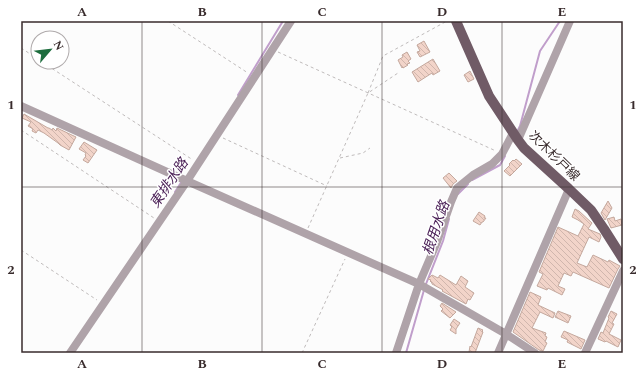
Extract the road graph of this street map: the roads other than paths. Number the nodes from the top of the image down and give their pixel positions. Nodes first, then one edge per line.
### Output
1 (291, 21) edge
2 (456, 21) edge
3 (570, 21) edge
4 (21, 106) edge
5 (516, 136) junction
6 (187, 181) junction
7 (569, 189) junction
8 (623, 259) edge
9 (623, 270) edge
10 (419, 284) junction
11 (506, 334) junction
12 (70, 353) edge
13 (396, 353) edge
14 (498, 353) edge
15 (535, 353) edge
16 (585, 353) edge

1 - 6 street
2 - 5 main road, 次木杉戸線
3 - 5 street
4 - 6 street
5 - 7 main road, 次木杉戸線
5 - 10 street
6 - 10 street
6 - 12 street
7 - 8 main road, 次木杉戸線
7 - 11 street
9 - 16 street
10 - 11 street
10 - 13 street
11 - 14 street
11 - 15 street

